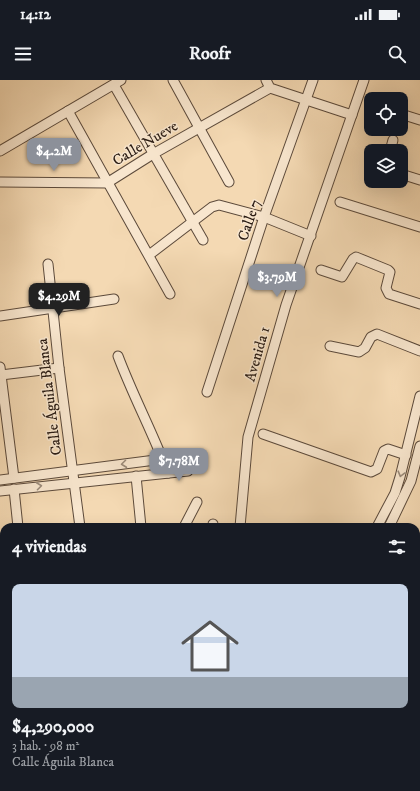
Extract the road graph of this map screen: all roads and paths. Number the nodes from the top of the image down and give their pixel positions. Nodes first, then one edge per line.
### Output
1 (173, 80) edge
2 (266, 80) edge
3 (313, 80) edge
4 (364, 80) edge
5 (118, 81) edge
6 (270, 88) junction
7 (306, 100) junction
8 (68, 111) junction
9 (352, 115) junction
10 (408, 116) edge
11 (420, 120) edge
12 (200, 127) junction
13 (393, 140) dead end
14 (392, 144) edge
15 (0, 151) edge
16 (154, 154) junction
17 (408, 176) edge
18 (420, 180) edge
19 (0, 182) edge
20 (229, 182) dead end
21 (107, 183) junction
22 (340, 202) dead end
23 (264, 217) junction
24 (193, 221) junction
25 (420, 227) edge
26 (311, 236) junction
27 (203, 240) dead end
28 (149, 254) junction
29 (48, 264) dead end
30 (321, 270) dead end
31 (170, 294) dead end
32 (114, 298) dead end
33 (420, 304) edge
34 (53, 307) junction
35 (0, 316) edge
36 (330, 346) dead end
37 (420, 351) edge
38 (118, 356) dead end
39 (59, 368) junction
40 (1, 371) edge
41 (207, 392) dead end
42 (420, 396) edge
43 (416, 432) edge
44 (263, 434) dead end
45 (420, 446) edge
46 (406, 455) junction
47 (163, 460) junction
48 (72, 470) junction
49 (188, 471) dead end
50 (168, 473) junction
51 (136, 476) junction
52 (14, 478) junction
53 (0, 480) edge
54 (74, 482) junction
55 (14, 489) junction
56 (0, 491) edge
57 (197, 502) dead end
58 (18, 523) edge
59 (79, 523) edge
60 (141, 523) edge
61 (186, 523) edge
62 (240, 523) edge
63 (379, 523) edge
64 (392, 523) edge

1 - 12 street
2 - 6 street
3 - 7 street, Calle 7
4 - 9 street, Avenida 1
5 - 8 street
5 - 16 street
6 - 7 street
6 - 12 street, Calle Nueve
7 - 9 street
7 - 23 street, Calle 7
8 - 15 street
8 - 21 street
9 - 26 street, Avenida 1
10 - 11 street
12 - 16 street, Calle Nueve
12 - 20 street
13 - 14 street
16 - 21 street, Calle Nueve
16 - 24 street
17 - 18 street
19 - 21 street, Calle Nueve
21 - 28 street
22 - 25 street
23 - 24 street
23 - 26 street
23 - 41 street, Calle 7
24 - 27 street
24 - 28 street
26 - 62 street, Avenida 1
28 - 31 street
29 - 34 street, Calle Águila Blanca
30 - 33 street
32 - 34 street
34 - 35 street
34 - 39 street, Calle Águila Blanca
36 - 37 street
38 - 47 street
39 - 40 street
39 - 48 street, Calle Águila Blanca
40 - 52 street
42 - 43 street
43 - 46 street
44 - 46 street
45 - 64 street
46 -> 63 street
47 -> 48 street
47 - 50 street
48 - 52 street
48 - 54 street, Calle Águila Blanca
49 - 50 street
50 - 51 street
51 - 54 street
51 - 60 street
52 - 53 street
55 -> 54 street
54 - 59 street, Calle Águila Blanca
55 - 56 street
55 - 58 street
57 - 61 street

